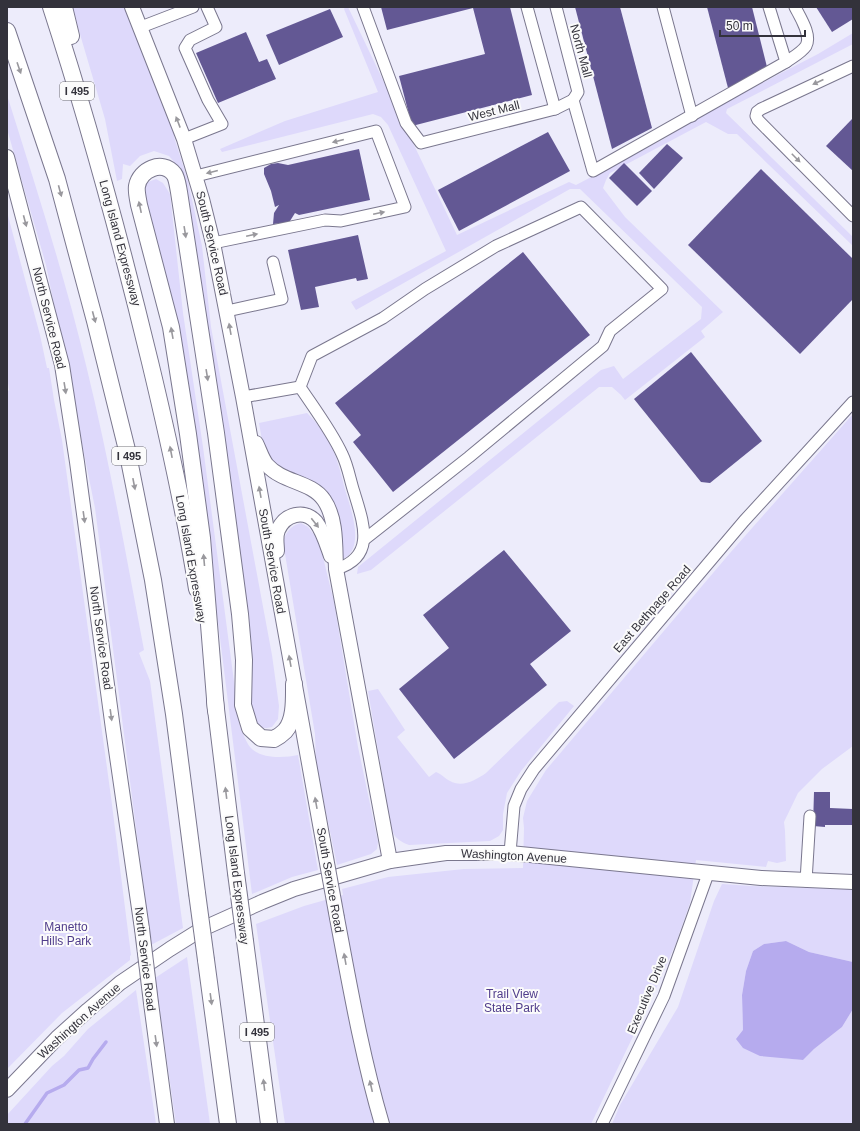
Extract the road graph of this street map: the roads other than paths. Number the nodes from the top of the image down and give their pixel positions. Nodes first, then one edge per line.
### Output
1 (51, 7) edge
2 (64, 7) edge
3 (132, 7) edge
4 (193, 7) edge
5 (207, 7) edge
6 (363, 7) edge
7 (527, 7) edge
8 (556, 7) edge
9 (663, 7) edge
10 (769, 7) edge
11 (795, 7) edge
12 (141, 27) junction
13 (7, 31) edge
14 (786, 62) junction
15 (853, 66) edge
16 (573, 100) junction
17 (555, 109) junction
18 (692, 116) junction
19 (184, 139) junction
20 (7, 157) edge
21 (102, 174) junction
22 (196, 176) junction
23 (853, 216) edge
24 (214, 243) junction
25 (273, 262) dead end
26 (227, 311) junction
27 (300, 387) junction
28 (243, 397) junction
29 (853, 402) edge
30 (247, 423) junction
31 (365, 539) junction
32 (336, 569) junction
33 (286, 633) junction
34 (294, 684) junction
35 (216, 711) junction
36 (810, 816) dead end
37 (510, 854) junction
38 (390, 861) junction
39 (708, 874) junction
40 (806, 881) junction
41 (853, 882) edge
42 (7, 1090) edge
43 (167, 1124) edge
44 (228, 1124) edge
45 (269, 1124) edge
46 (382, 1124) edge
47 (602, 1124) edge

1 - 21 highway, Long Island Expressway / I 495
2 - 21 highway
3 - 12 main road, South Service Road
4 - 12 street
5 - 19 street
6 - 17 street, West Mall
7 - 17 street
8 - 16 street, North Mall
9 - 18 street
10 - 14 street
11 - 14 street
19 -> 12 main road, South Service Road
13 -> 44 highway, I 495, bridge
14 - 18 street
15 -> 23 street
16 - 17 street, West Mall
16 - 18 street
19 - 22 main road, South Service Road
20 -> 43 main road, North Service Road, bridge
35 -> 21 highway, Long Island Expressway / I 495
22 - 24 main road, South Service Road
24 -> 22 street
24 - 26 main road, South Service Road
25 - 26 street
28 -> 26 main road, South Service Road
27 - 28 street
27 - 31 street
27 - 31 street
28 - 30 main road, South Service Road
29 - 37 street, East Bethpage Road
30 - 32 main road
33 -> 30 main road, South Service Road
31 - 32 street
33 -> 32 main road
32 - 38 main road
34 -> 33 main road, South Service Road
35 -> 34 highway
46 -> 34 main road, South Service Road, bridge
45 -> 35 highway, Long Island Expressway / I 495, bridge
36 - 40 street
37 - 38 main road, Washington Avenue
37 - 39 main road, Washington Avenue
38 - 42 main road, Washington Avenue
39 - 40 main road, Washington Avenue
39 - 47 street, Executive Drive
40 - 41 main road, Washington Avenue

